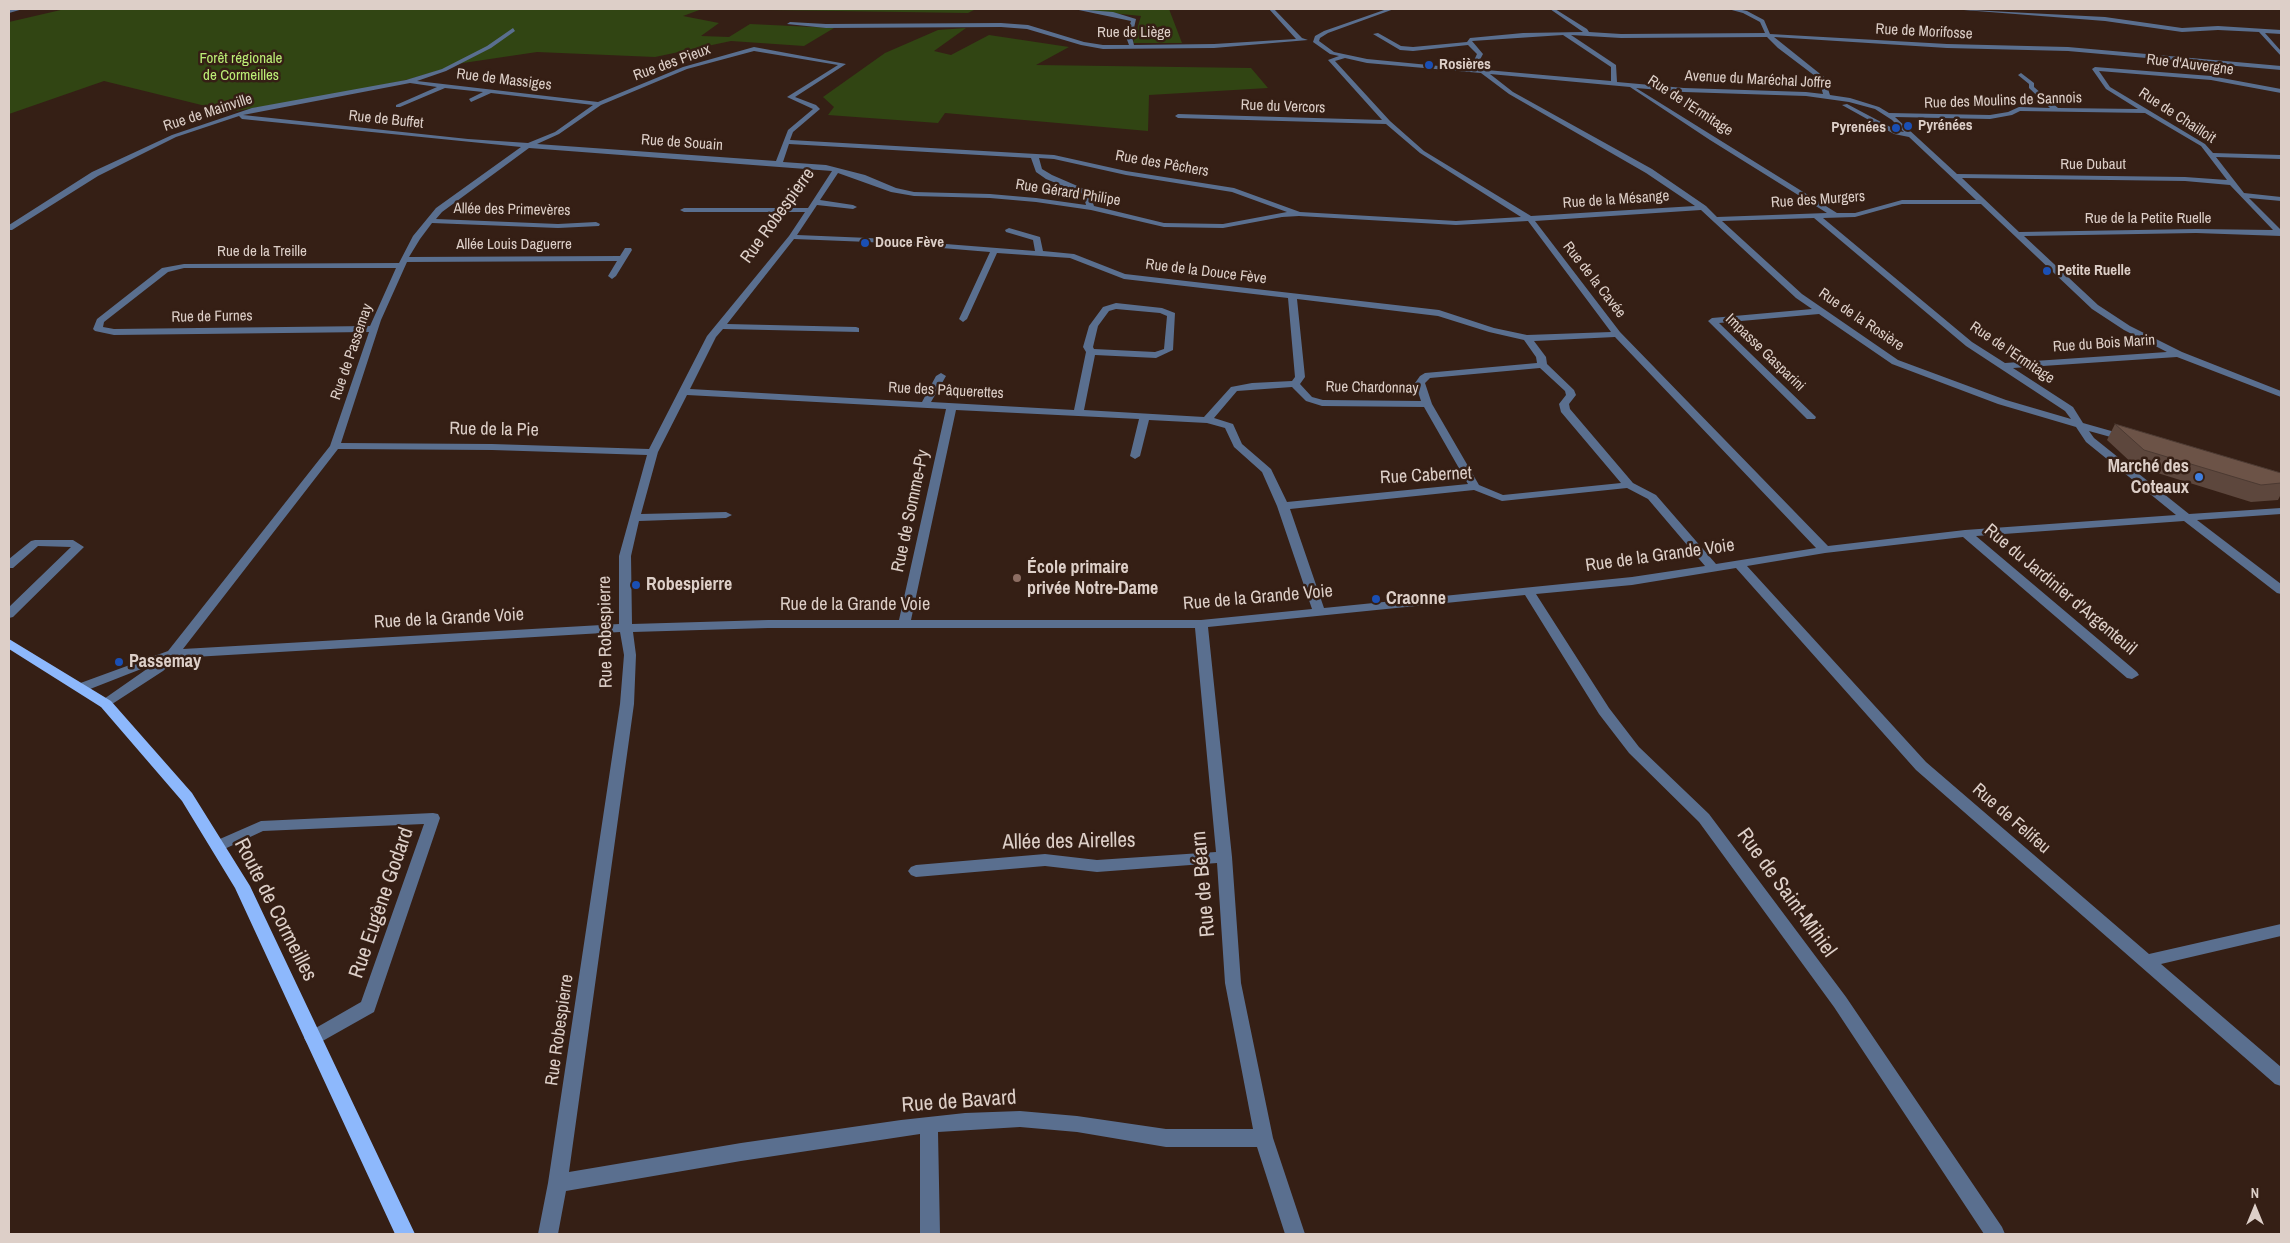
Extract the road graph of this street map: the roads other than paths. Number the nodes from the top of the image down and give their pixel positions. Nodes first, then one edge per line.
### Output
1 (20, 9) edge
2 (1078, 9) edge
3 (1271, 9) edge
4 (1391, 9) edge
5 (1552, 9) edge
6 (1731, 9) edge
7 (1752, 9) edge
8 (1954, 9) edge
9 (2038, 9) edge
10 (1997, 10) edge
11 (9, 11) edge
12 (1745, 12) junction
13 (2049, 16) junction
14 (790, 24) dead end
15 (513, 30) dead end
16 (2262, 31) junction
17 (2281, 32) edge
18 (1387, 33) dead end
19 (1564, 33) junction
20 (1586, 33) junction
21 (1376, 34) junction
22 (1367, 35) dead end
23 (1768, 35) junction
24 (1300, 40) junction
25 (1315, 41) junction
26 (1469, 43) junction
27 (1132, 47) junction
28 (2281, 54) edge
29 (1343, 56) junction
30 (2281, 68) edge
31 (2095, 69) joint
32 (1472, 70) junction
33 (1482, 71) junction
34 (2021, 75) dead end
35 (407, 82) junction
36 (1614, 83) junction
37 (1632, 85) junction
38 (444, 86) junction
39 (491, 91) junction
40 (2281, 91) edge
41 (1828, 96) junction
42 (1773, 98) dead end
43 (471, 100) dead end
44 (599, 104) junction
45 (398, 106) dead end
46 (2058, 110) junction
47 (2147, 111) junction
48 (1178, 116) dead end
49 (1890, 116) junction
50 (242, 117) dead end
51 (1388, 122) junction
52 (1912, 135) junction
53 (786, 142) junction
54 (527, 146) junction
55 (2213, 155) junction
56 (1036, 156) junction
57 (2281, 157) edge
58 (779, 163) junction
59 (835, 172) junction
60 (1954, 176) junction
61 (2232, 183) junction
62 (2242, 195) junction
63 (2281, 199) edge
64 (814, 202) junction
65 (1981, 202) junction
66 (853, 207) dead end
67 (1091, 208) junction
68 (1703, 208) junction
69 (684, 210) dead end
70 (809, 210) junction
71 (1299, 214) junction
72 (1835, 215) junction
73 (1817, 217) junction
74 (1530, 219) junction
75 (1715, 219) junction
76 (428, 221) junction
77 (596, 224) dead end
78 (9, 228) edge
79 (1009, 230) dead end
80 (2016, 234) junction
81 (2281, 234) edge
82 (792, 237) junction
83 (628, 250) dead end
84 (995, 250) junction
85 (1039, 252) junction
86 (623, 258) junction
87 (403, 263) junction
88 (612, 276) dead end
89 (131, 296) joint
90 (1292, 296) junction
91 (1820, 311) junction
92 (963, 319) dead end
93 (719, 326) junction
94 (374, 329) junction
95 (856, 330) dead end
96 (1617, 334) junction
97 (1527, 338) junction
98 (1091, 352) junction
99 (2179, 354) junction
100 (1542, 365) junction
101 (2002, 366) junction
102 (940, 376) dead end
103 (1295, 384) junction
104 (684, 392) junction
105 (2281, 394) edge
106 (1427, 404) junction
107 (925, 405) junction
108 (952, 406) junction
109 (1078, 413) junction
110 (1811, 417) dead end
111 (1144, 418) junction
112 (1208, 420) junction
113 (2079, 426) junction
114 (2136, 442) edge
115 (335, 446) junction
116 (653, 452) junction
117 (1135, 456) dead end
118 (1630, 485) junction
119 (1475, 487) junction
120 (1283, 506) junction
121 (2279, 513) edge
122 (726, 515) dead end
123 (2185, 516) junction
124 (634, 518) junction
125 (1965, 533) junction
126 (1825, 550) junction
127 (1739, 564) junction
128 (9, 565) edge
129 (1713, 568) junction
130 (2281, 590) edge
131 (1528, 591) junction
132 (1320, 613) junction
133 (9, 614) edge
134 (904, 624) junction
135 (1201, 624) junction
136 (627, 629) junction
137 (9, 643) edge
138 (173, 654) junction
139 (2132, 675) dead end
140 (80, 688) junction
141 (106, 704) junction
142 (218, 846) junction
143 (1224, 857) junction
144 (916, 871) dead end
145 (2281, 930) edge
146 (2147, 961) junction
147 (313, 1038) junction
148 (2281, 1078) edge
149 (929, 1125) junction
150 (1264, 1138) junction
151 (558, 1183) junction
152 (405, 1234) edge
153 (548, 1234) edge
154 (930, 1234) edge
155 (1295, 1234) edge
156 (1995, 1234) edge

1 - 11 street
2 - 27 street
3 - 24 street
4 - 25 street
5 - 20 street
6 - 12 street
7 - 12 street
8 - 10 street
9 - 13 street
10 - 13 street
12 - 23 street
13 - 16 street
14 - 27 street, Rue de Liège
15 - 35 street, Rue de Mainville
16 - 17 street
16 - 28 street
18 - 21 street
19 - 20 street, Rue de Morifosse
19 - 26 street, Rue de Morifosse
19 - 36 street
20 - 23 street, Rue de Morifosse
21 - 22 street
21 - 26 street, Rue de Morifosse
23 - 30 street, Rue de Morifosse
23 - 41 street
24 - 25 street
24 - 27 street, Rue de Liège
25 - 29 street, Avenue du Maréchal Joffre
26 - 32 street
29 - 32 street, Avenue du Maréchal Joffre
29 - 51 street, Rue de la Cavée
31 - 40 street, Rue d'Auvergne
31 - 47 street, Rue de Chailloit
32 - 33 street, Avenue du Maréchal Joffre
33 - 36 street, Avenue du Maréchal Joffre
33 - 68 street, Rue de la Rosière
34 - 46 street
35 - 38 street, Rue de Massiges
35 - 78 street, Rue de Mainville
36 - 37 street, Avenue du Maréchal Joffre
37 - 41 street, Avenue du Maréchal Joffre
37 - 72 street, Rue de l'Ermitage
38 - 39 street, Rue de Massiges
38 - 45 street
39 - 43 street
39 - 44 street, Rue de Massiges
41 - 49 street, Avenue du Maréchal Joffre
42 - 52 street
44 - 53 street, Rue des Pieux
44 - 54 street, Rue de Passemay
46 - 47 street, Rue des Moulins de Sannois
46 - 49 street, Rue des Moulins de Sannois
47 - 55 street, Rue de Chailloit
48 - 51 street, Rue du Vercors
49 - 52 street, Avenue du Maréchal Joffre
50 - 54 street, Rue de Buffet
51 - 74 street, Rue de la Cavée
52 - 60 street, Avenue du Maréchal Joffre
53 - 56 street, Rue des Pêchers
53 - 58 street
54 - 58 street, Rue de Souain
54 - 76 street, Rue de Passemay
55 - 57 street
55 - 61 street, Rue de Chailloit
56 - 67 street
56 - 71 street, Rue des Pêchers
58 - 59 street, Rue de Souain
59 - 64 street, Rue Robespierre
59 - 67 street, Rue Gérard Philipe
60 - 61 street, Rue Dubaut
60 - 65 street, Avenue du Maréchal Joffre
61 - 62 street, Rue de Chailloit
62 - 63 street
62 - 81 street, Rue de Chailloit
64 - 66 street
64 - 70 street, Rue Robespierre
65 - 72 street, Rue des Murgers
65 - 80 street, Avenue du Maréchal Joffre
67 - 71 street, Rue Gérard Philipe
68 - 74 street, Rue de la Mésange
68 - 75 street, Rue de la Rosière
69 - 70 street
70 - 82 street, Rue Robespierre
71 - 74 street, Rue des Pêchers
72 - 73 street, Rue des Murgers
73 - 75 street, Rue des Murgers
73 - 101 street, Rue de l'Ermitage
74 - 96 street, Rue de la Cavée
75 - 91 street, Rue de la Rosière
76 - 77 street, Allée des Primevères
76 - 87 street, Rue de Passemay
79 - 85 street
80 - 81 street, Rue de la Petite Ruelle
80 - 99 street, Avenue du Maréchal Joffre
82 - 84 street, Rue de la Douce Fève
82 - 93 street, Rue Robespierre
83 - 86 street
84 - 85 street, Rue de la Douce Fève
84 - 92 street
85 - 90 street, Rue de la Douce Fève
86 - 87 street, Allée Louis Daguerre
86 - 88 street
87 - 89 street, Rue de la Treille
87 - 94 street, Rue de Passemay
89 - 94 street, Rue de Furnes
90 - 97 street, Rue de la Douce Fève
90 - 103 street
91 - 110 street, Impasse Gasparini
91 - 113 street, Rue de la Rosière
93 - 95 street
93 - 104 street, Rue Robespierre
94 - 115 street, Rue de Passemay
96 - 97 street, Rue de la Douce Fève
96 - 126 street, Rue de la Cavée
97 - 100 street
98 - 98 street
98 - 109 street
99 - 101 street, Rue du Bois Marin
99 - 105 street, Avenue du Maréchal Joffre
100 - 106 street, Rue Chardonnay
100 - 118 street
101 - 113 street, Rue de l'Ermitage
102 - 107 street
103 - 106 street, Rue Chardonnay
103 - 112 street
104 - 107 street, Rue des Pâquerettes
104 - 116 street, Rue Robespierre
106 - 119 street
107 - 108 street, Rue des Pâquerettes
108 - 109 street, Rue des Pâquerettes
108 - 134 street, Rue de Somme-Py
109 - 111 street, Rue des Pâquerettes
111 - 112 street, Rue des Pâquerettes
111 - 117 street
112 - 120 street, Rue des Pâquerettes
113 - 114 street, Rue de la Rosière
113 - 123 street, Rue de l'Ermitage
115 - 116 street, Rue de la Pie
115 - 138 street, Rue de Passemay
116 - 124 street, Rue Robespierre
118 - 119 street, Rue Cabernet
118 - 129 street
119 - 120 street, Rue Cabernet
120 - 132 street, Rue des Pâquerettes
121 - 123 street, Rue de la Grande Voie
122 - 124 street
123 - 125 street, Rue de la Grande Voie
123 - 130 street, Rue de l'Ermitage
124 - 136 street, Rue Robespierre
125 - 126 street, Rue de la Grande Voie
125 - 139 street, Rue du Jardinier d'Argenteuil
126 - 127 street, Rue de la Grande Voie
127 - 129 street, Rue de la Grande Voie
127 - 146 street, Rue de Felifeu
128 - 133 street
129 - 131 street, Rue de la Grande Voie
131 - 132 street, Rue de la Grande Voie
131 - 156 street, Rue de Saint-Mihiel
132 - 135 street, Rue de la Grande Voie
134 - 135 street, Rue de la Grande Voie
134 - 136 street, Rue de la Grande Voie
135 - 143 street, Rue de Béarn
136 - 138 street, Rue de la Grande Voie
136 - 151 street, Rue Robespierre
137 - 140 main road, Route de Cormeilles
138 - 140 street, Rue de la Grande Voie
138 - 141 street
140 - 141 main road, Route de Cormeilles
141 - 142 main road, Route de Cormeilles
142 - 147 main road, Route de Cormeilles
142 - 147 street, Rue Eugène Godard
143 - 144 street, Allée des Airelles
143 - 150 street, Rue de Béarn
145 - 146 street
146 - 148 street, Rue de Felifeu
147 - 152 main road, Route de Cormeilles
149 - 150 street, Rue de Bavard
149 - 151 street, Rue de Bavard
149 - 154 street
150 - 155 street
151 - 153 street, Rue Robespierre

